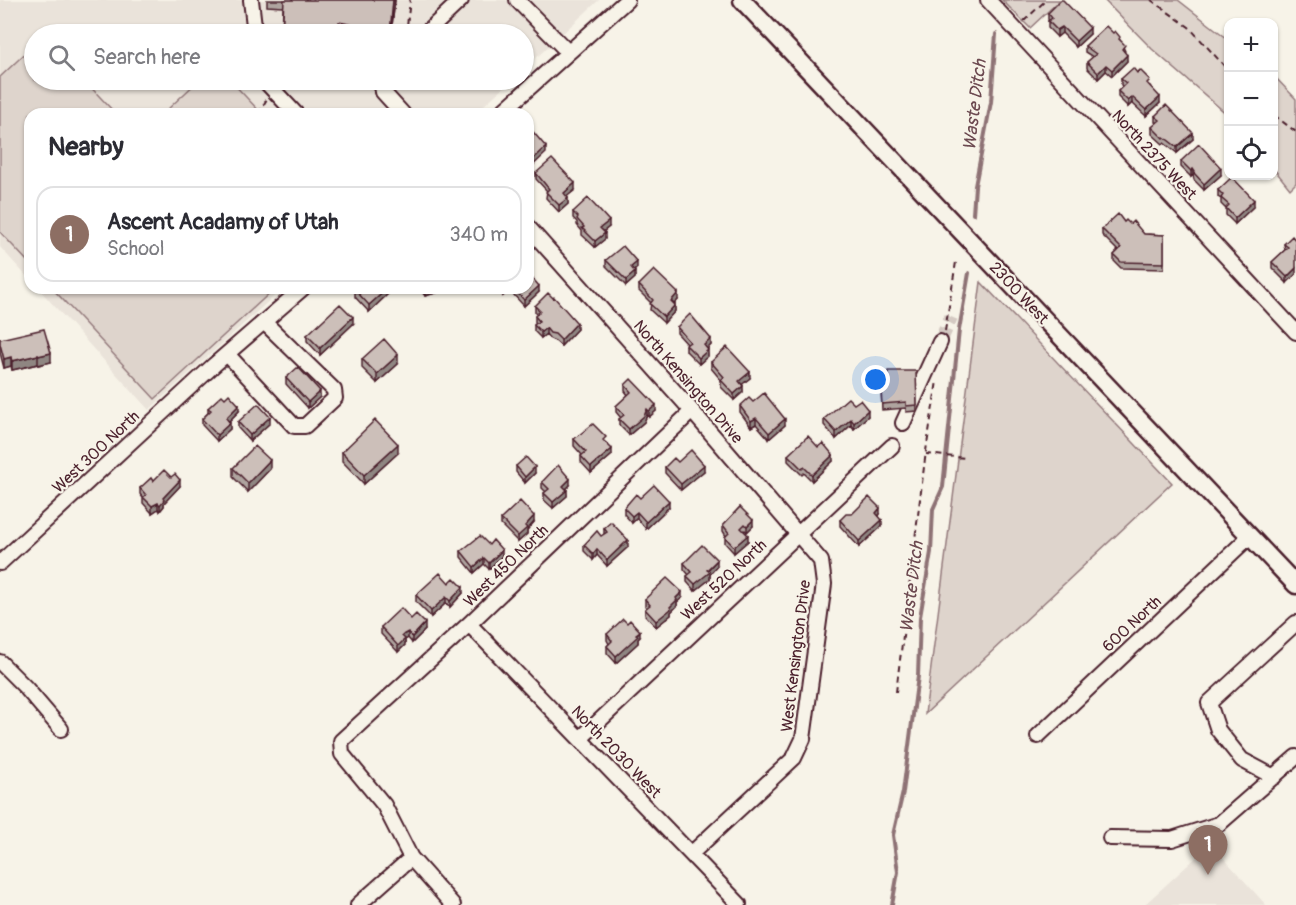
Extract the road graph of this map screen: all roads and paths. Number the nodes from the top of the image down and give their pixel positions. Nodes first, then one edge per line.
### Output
1 (250, 0) edge
2 (410, 0) edge
3 (461, 0) edge
4 (517, 0) edge
5 (627, 0) edge
6 (742, 0) edge
7 (988, 0) edge
8 (1046, 0) edge
9 (1151, 0) edge
10 (1024, 21) dead end
11 (254, 24) edge
12 (407, 24) edge
13 (436, 24) edge
14 (568, 52) junction
15 (1224, 66) edge
16 (534, 83) edge
17 (273, 90) edge
18 (384, 90) edge
19 (526, 90) edge
20 (268, 97) dead end
21 (262, 108) edge
22 (290, 108) edge
23 (398, 108) edge
24 (507, 108) edge
25 (1278, 118) edge
26 (1296, 132) edge
27 (534, 234) edge
28 (956, 262) dead end
29 (296, 294) edge
30 (1291, 316) edge
31 (264, 322) junction
32 (1296, 332) edge
33 (942, 338) joint
34 (227, 354) junction
35 (937, 380) dead end
36 (692, 411) junction
37 (903, 423) dead end
38 (892, 446) dead end
39 (926, 454) junction
40 (965, 458) dead end
41 (798, 533) junction
42 (1250, 536) junction
43 (821, 561) joint
44 (0, 563) edge
45 (1296, 585) edge
46 (1296, 623) edge
47 (469, 624) junction
48 (0, 662) edge
49 (896, 692) dead end
50 (61, 729) dead end
51 (1038, 735) dead end
52 (580, 739) junction
53 (1296, 757) edge
54 (1274, 777) junction
55 (1110, 838) dead end
56 (692, 853) junction
57 (411, 858) junction
58 (739, 904) edge
59 (358, 905) edge
60 (453, 905) edge

1 - 11 street
2 - 12 path
3 - 13 street
4 - 14 street
5 - 14 street
6 - 42 main road, 2300 West
7 - 30 street, North 2375 West
8 - 10 path
9 - 15 path
14 - 16 street
17 - 22 street
18 - 23 street
19 - 24 street
20 - 21 path
25 - 26 path
27 - 36 street, North Kensington Drive
28 - 33 path
29 - 31 street, West 300 North
30 - 32 street, North 2375 West
31 - 34 street, West 300 North
31 - 34 street
33 - 37 street
34 - 44 street, West 300 North
35 - 39 path
36 - 41 street, North Kensington Drive
36 - 47 street, West 450 North
38 - 41 street, West 520 North
39 - 40 path
39 - 49 path
41 - 43 street, North Kensington Drive
41 - 52 street, West 520 North
42 - 45 main road, 2300 West
42 - 51 street, 600 North
43 - 56 street, West Kensington Drive
46 - 54 street
47 - 52 street, North 2030 West
47 - 57 street, West 450 North
48 - 50 street
52 - 56 street, North 2030 West
53 - 54 street
54 - 55 street
56 - 58 street, North 2030 West
57 - 59 street
57 - 60 street

